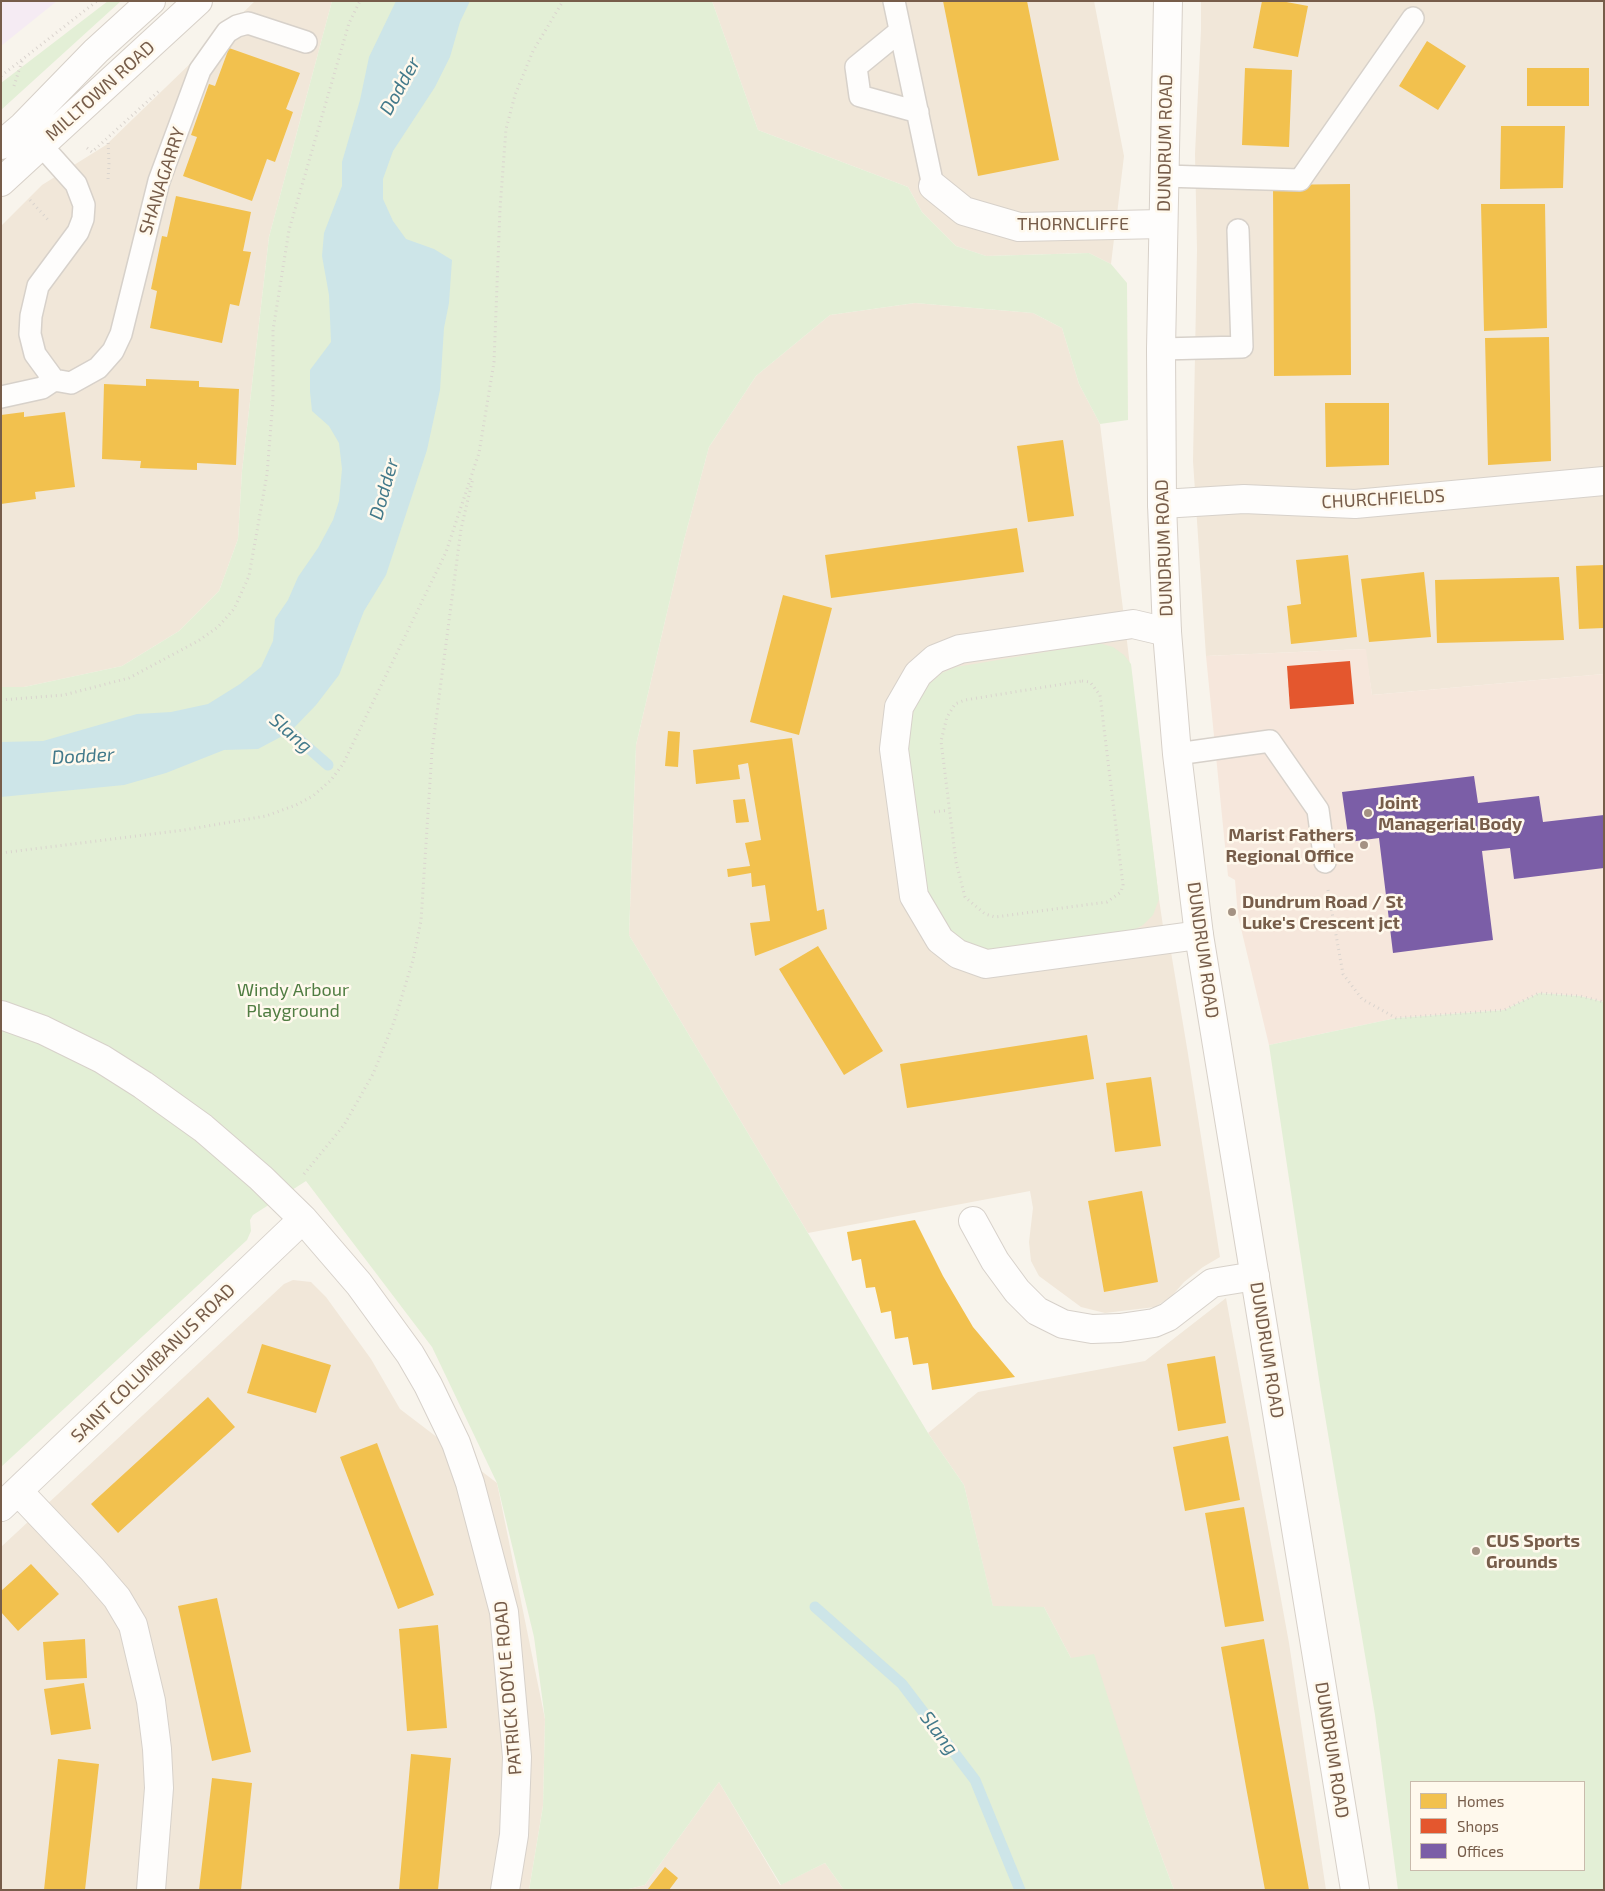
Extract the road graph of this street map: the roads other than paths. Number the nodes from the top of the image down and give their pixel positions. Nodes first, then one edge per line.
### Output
1 (151, 1) edge
2 (198, 1) edge
3 (894, 1) edge
4 (1168, 1) edge
5 (1413, 18) dead end
6 (900, 31) junction
7 (306, 42) dead end
8 (918, 112) junction
9 (32, 136) junction
10 (1, 146) edge
11 (1164, 176) junction
12 (1, 182) edge
13 (933, 186) joint
14 (1163, 224) junction
15 (1238, 230) dead end
16 (1161, 349) junction
17 (54, 380) junction
18 (1, 397) edge
19 (1604, 481) edge
20 (1162, 504) junction
21 (1167, 632) junction
22 (1177, 754) junction
23 (1325, 862) road end
24 (1199, 935) junction
25 (1, 1014) edge
26 (303, 1219) junction
27 (973, 1221) dead end
28 (1256, 1276) junction
29 (10, 1499) edge
30 (151, 1890) edge
31 (505, 1890) edge
32 (1355, 1890) edge

1 - 9 street, MILLTOWN ROAD
2 - 9 street, MILLTOWN ROAD
3 - 6 lane
4 - 11 street, DUNDRUM ROAD
5 - 11 lane
6 - 8 lane
6 - 8 lane
7 - 17 lane, SHANAGARRY
8 - 13 lane
9 - 10 street, MILLTOWN ROAD
9 - 12 street, MILLTOWN ROAD
9 - 17 lane
11 - 14 street, DUNDRUM ROAD
13 - 14 street, THORNCLIFFE
14 - 16 street, DUNDRUM ROAD
15 - 16 lane
16 - 20 street, DUNDRUM ROAD
17 - 18 lane, SHANAGARRY
19 - 20 street, CHURCHFIELDS
20 - 21 street, DUNDRUM ROAD
21 - 22 street, DUNDRUM ROAD
21 - 24 street
22 - 23 lane
22 - 24 street, DUNDRUM ROAD
24 - 28 street, DUNDRUM ROAD
25 - 26 street, PATRICK DOYLE ROAD
26 - 29 street, SAINT COLUMBANUS ROAD
26 - 31 street, PATRICK DOYLE ROAD
27 - 28 street
28 - 32 street, DUNDRUM ROAD
29 - 30 street

